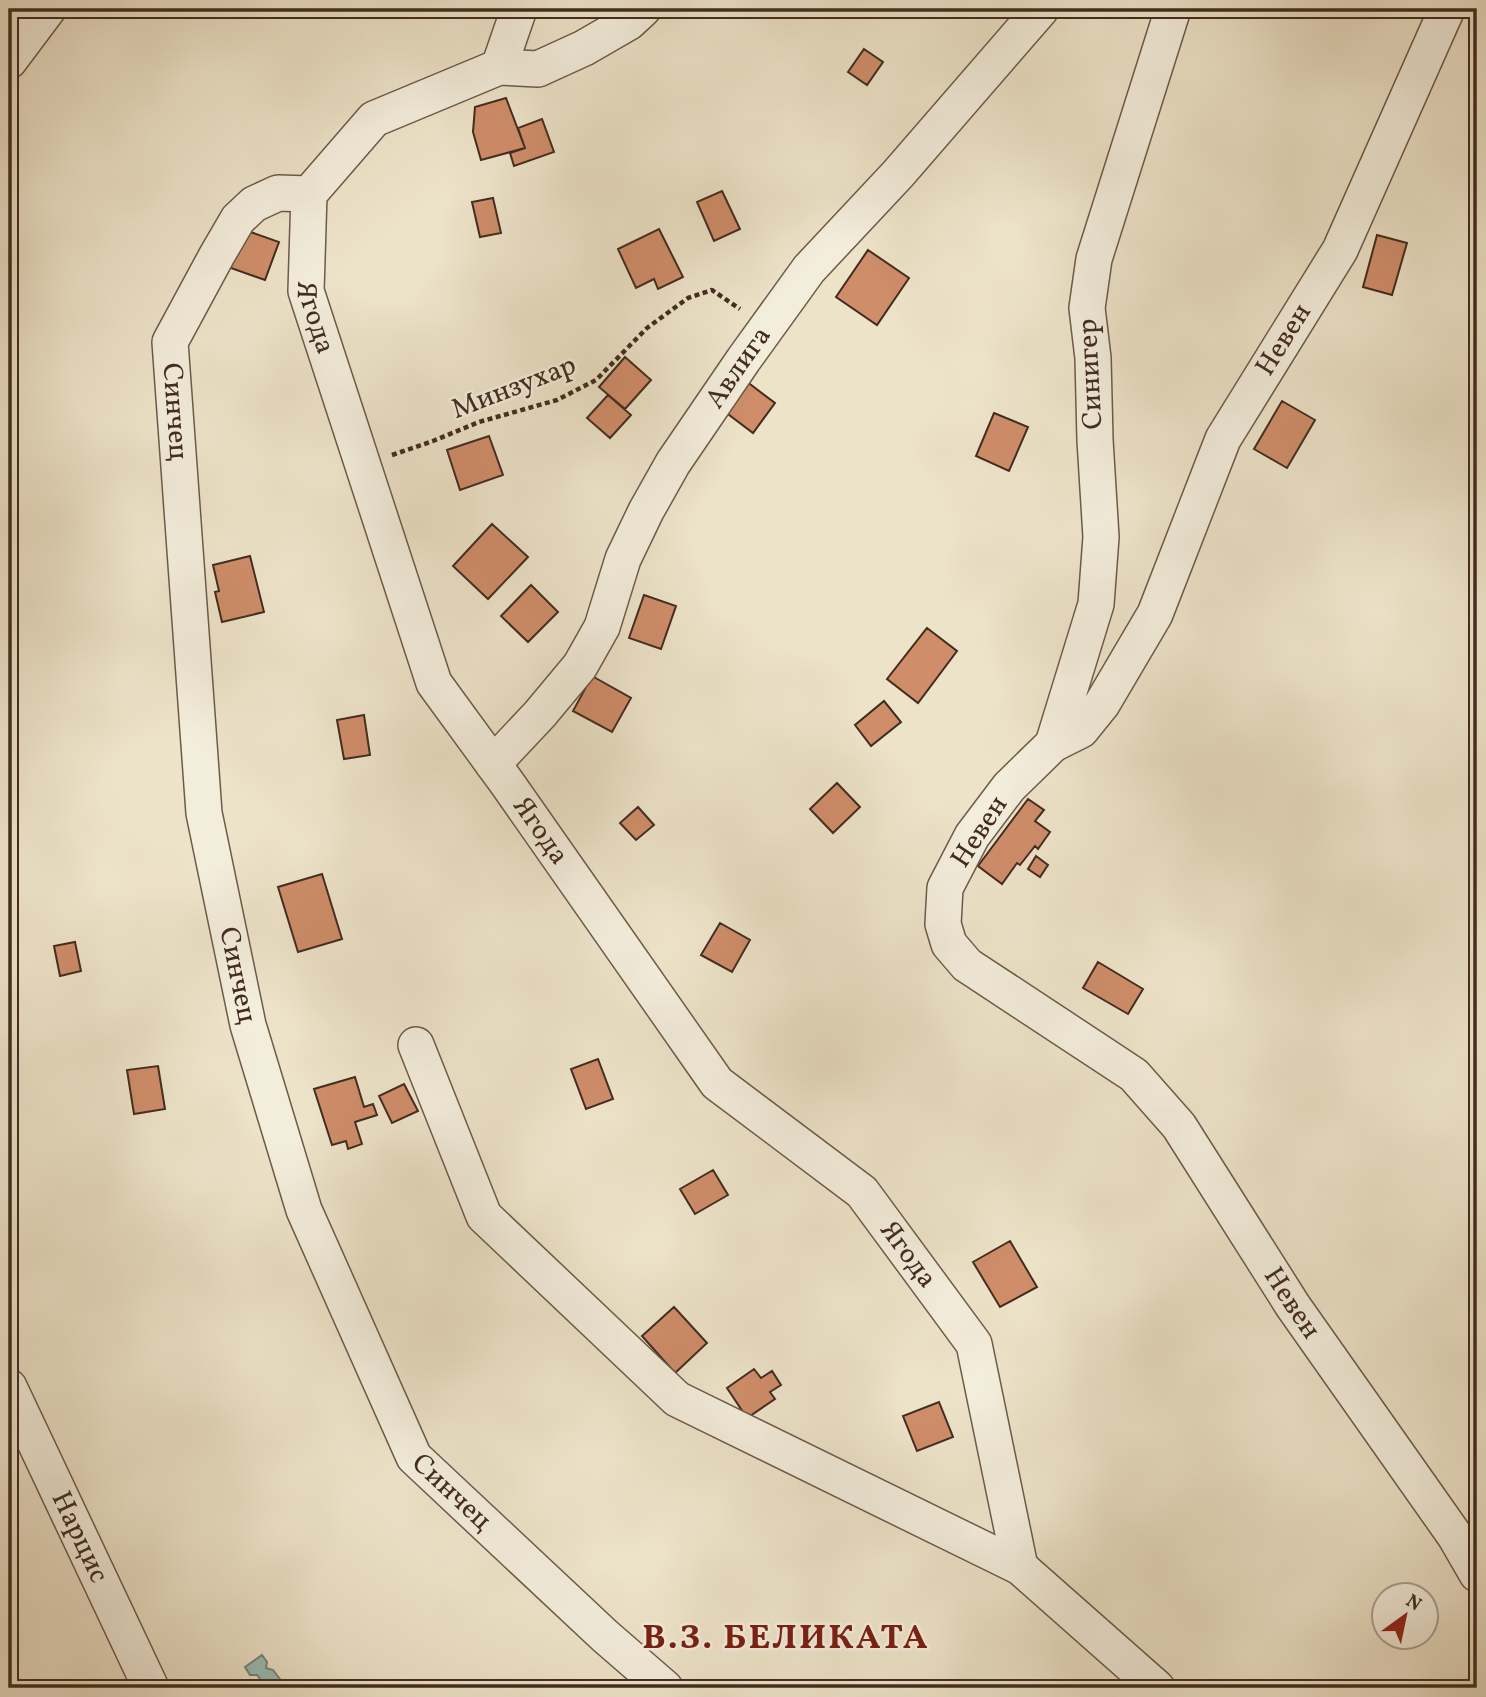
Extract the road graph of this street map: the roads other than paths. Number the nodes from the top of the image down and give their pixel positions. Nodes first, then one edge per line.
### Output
1 (48, 9) edge
2 (519, 9) edge
3 (643, 9) edge
4 (1041, 9) edge
5 (1447, 9) edge
6 (1164, 18) edge
7 (9, 61) edge
8 (499, 67) junction
9 (309, 194) junction
10 (1053, 744) junction
11 (493, 764) junction
12 (416, 1045) dead end
13 (9, 1387) edge
14 (1020, 1567) junction
15 (1477, 1574) edge
16 (150, 1688) edge
17 (665, 1688) edge
18 (1157, 1688) edge

1 - 7 street
2 - 8 street
3 - 8 street
4 - 11 street, Авлига
5 - 10 street, Невен
6 - 10 street, Синигер
8 - 9 street
9 - 11 street, Ягода
9 - 17 street, Синчец
10 - 15 street, Невен
11 - 14 street, Ягода
12 - 14 street
13 - 16 street, Нарцис
14 - 18 street

